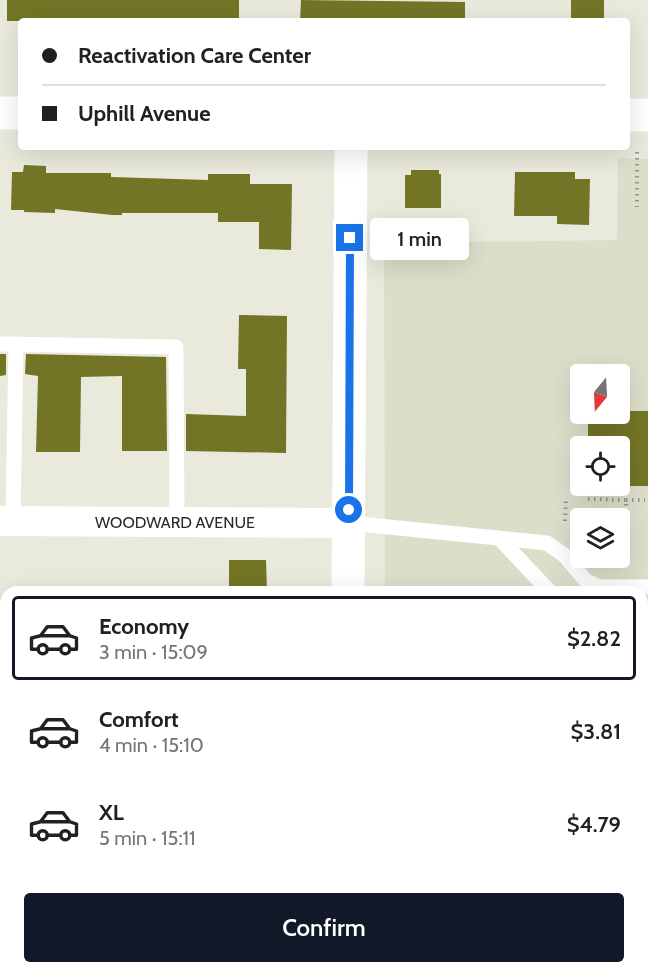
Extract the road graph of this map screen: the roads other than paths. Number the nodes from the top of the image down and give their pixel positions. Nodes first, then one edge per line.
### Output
1 (0, 113) edge
2 (18, 113) edge
3 (630, 115) edge
4 (648, 115) edge
5 (351, 150) edge
6 (0, 344) edge
7 (16, 344) junction
8 (7, 521) edge
9 (177, 522) junction
10 (349, 523) junction
11 (499, 538) junction
12 (348, 586) edge
13 (544, 586) edge
14 (598, 586) edge

1 - 2 street
3 - 4 street
5 - 10 street
6 - 7 lane
7 - 8 lane
7 - 9 lane
8 - 9 street, WOODWARD AVENUE
9 - 10 street, WOODWARD AVENUE
10 - 11 lane
10 - 12 street
11 - 13 lane
11 - 14 lane

